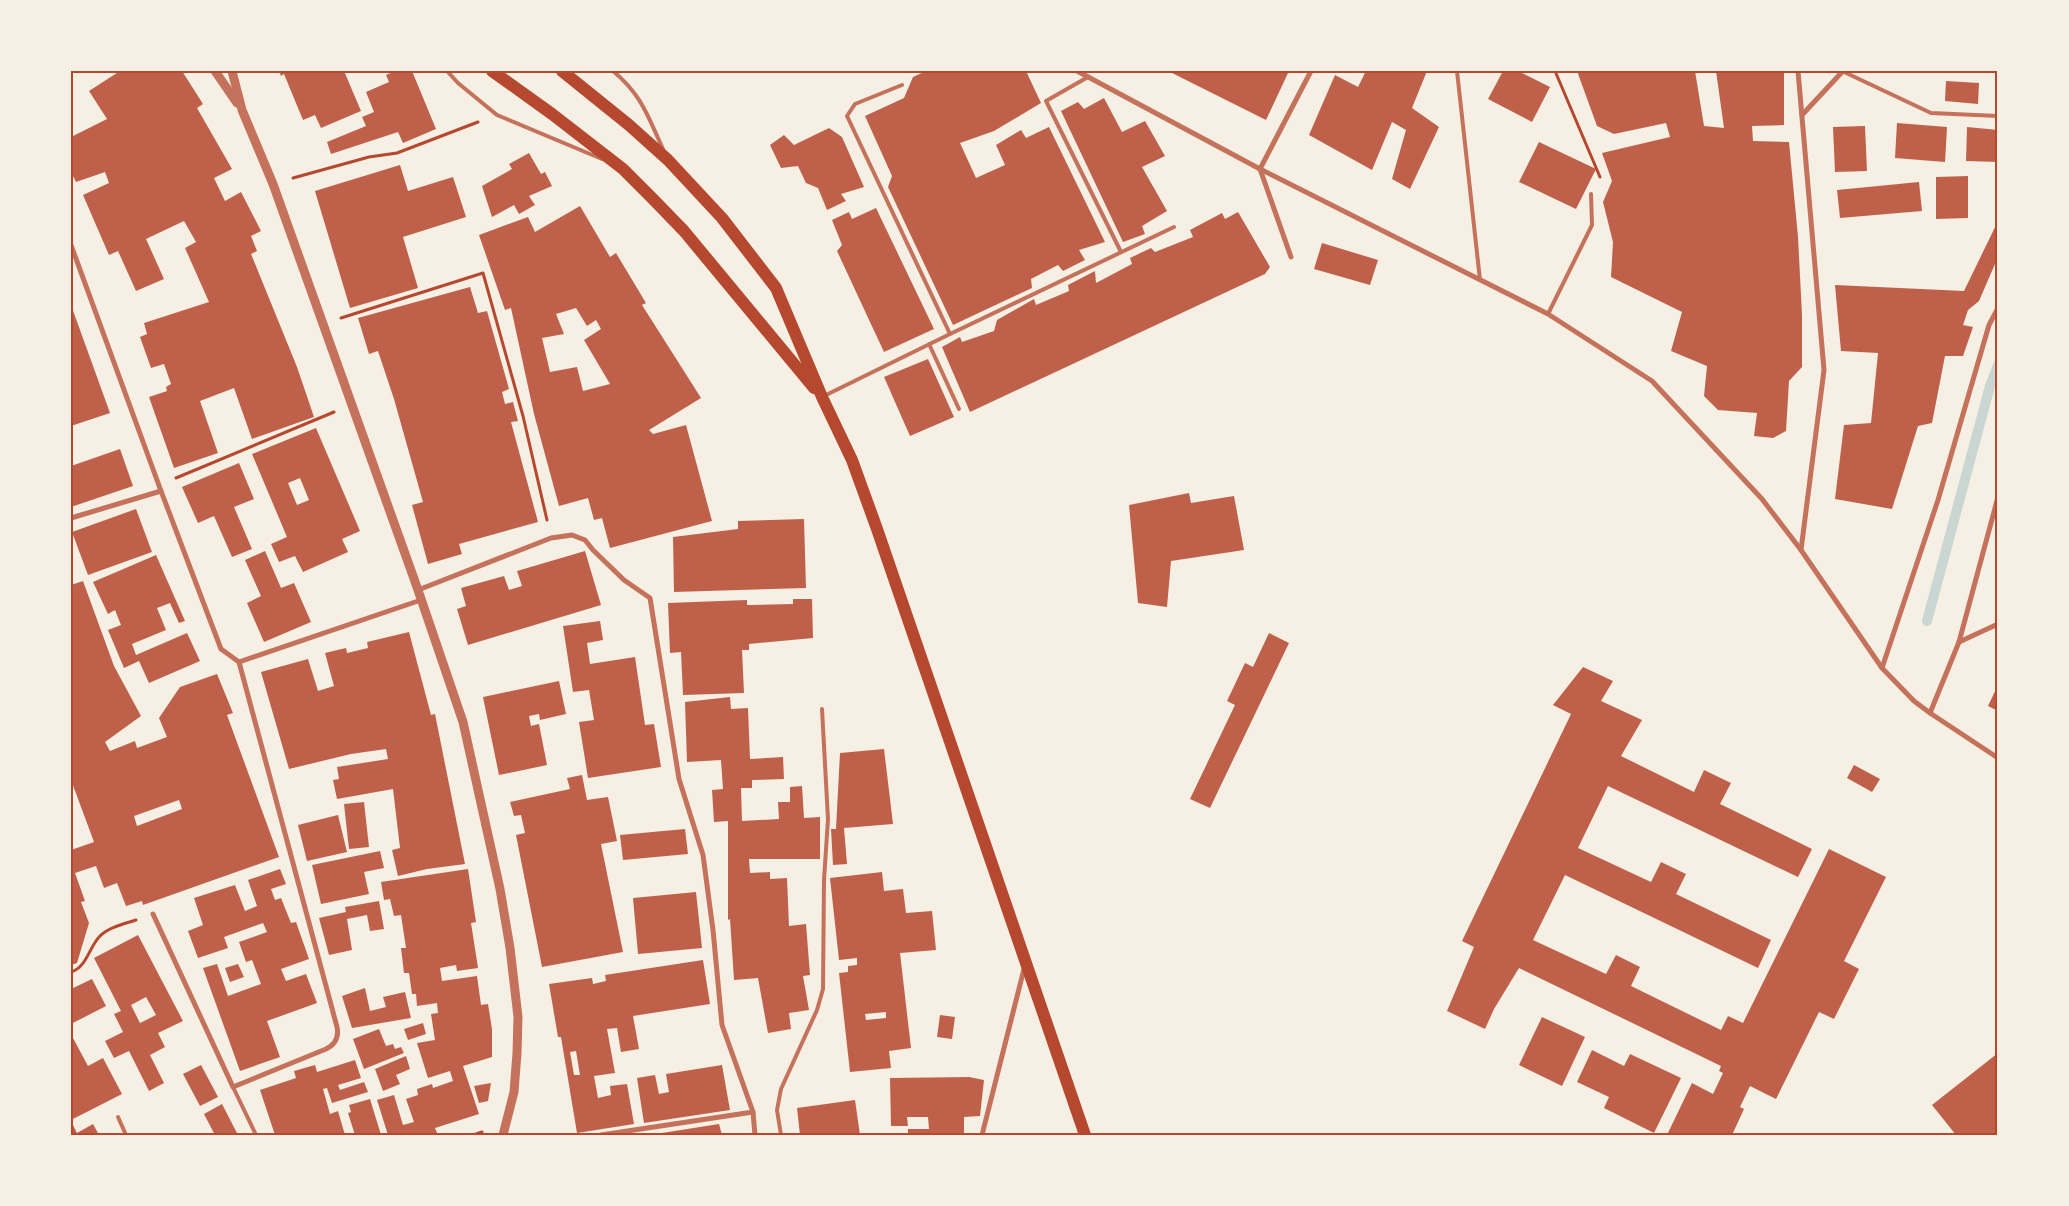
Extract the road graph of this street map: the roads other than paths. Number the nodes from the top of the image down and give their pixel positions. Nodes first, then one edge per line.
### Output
1 (215, 71) edge
2 (232, 71) edge
3 (447, 71) edge
4 (492, 71) edge
5 (562, 71) edge
6 (613, 71) edge
7 (1077, 71) edge
8 (1311, 71) edge
9 (1457, 71) edge
10 (1798, 71) edge
11 (1842, 71) edge
12 (1088, 77) junction
13 (902, 85) dead end
14 (242, 110) junction
15 (1802, 115) junction
16 (1998, 116) edge
17 (668, 160) junction
18 (623, 169) junction
19 (1260, 169) junction
20 (1591, 194) road end
21 (1174, 227) dead end
22 (71, 245) edge
23 (1121, 252) junction
24 (1291, 257) dead end
25 (1480, 280) junction
26 (1998, 308) edge
27 (1548, 314) junction
28 (950, 334) junction
29 (930, 344) junction
30 (822, 397) junction
31 (959, 409) dead end
32 (160, 488) junction
33 (1998, 497) edge
34 (71, 518) edge
35 (1801, 550) junction
36 (418, 590) junction
37 (421, 600) junction
38 (1998, 624) edge
39 (1959, 642) junction
40 (239, 662) junction
41 (1882, 668) junction
42 (822, 709) dead end
43 (1930, 713) junction
44 (1998, 758) edge
45 (153, 914) road end
46 (1026, 961) junction
47 (233, 1087) junction
48 (753, 1112) junction
49 (118, 1117) dead end
50 (126, 1135) edge
51 (256, 1135) edge
52 (503, 1135) edge
53 (602, 1135) edge
54 (755, 1135) edge
55 (781, 1135) edge
56 (982, 1135) edge
57 (1085, 1135) edge

1 - 14 street
2 - 14 street
3 - 18 lane
4 - 18 main road
5 - 17 main road
6 - 17 lane
7 - 12 street
8 - 19 street
9 - 25 lane
10 - 15 street
11 - 15 street
11 - 16 lane
12 - 19 street
12 - 23 lane
13 - 28 lane
14 - 36 street
15 - 35 street
17 - 30 main road
18 - 30 main road
19 - 24 street
19 - 25 street
20 - 27 lane
21 - 23 lane
22 - 32 street
23 - 28 lane
25 - 27 street
26 - 41 street
27 - 35 street
28 - 29 lane
29 - 30 lane
29 - 31 lane
30 - 46 main road
32 - 34 street
32 - 40 street
33 - 39 street
35 - 41 street
36 - 37 street
36 - 48 street
37 - 40 street
37 - 52 street
38 - 39 street
39 - 43 street
40 - 47 street
41 - 43 street
42 - 55 lane
43 - 44 street
45 - 47 street
46 - 56 street
46 - 57 main road
47 - 51 lane
48 - 53 street
48 - 54 street
49 - 50 lane

